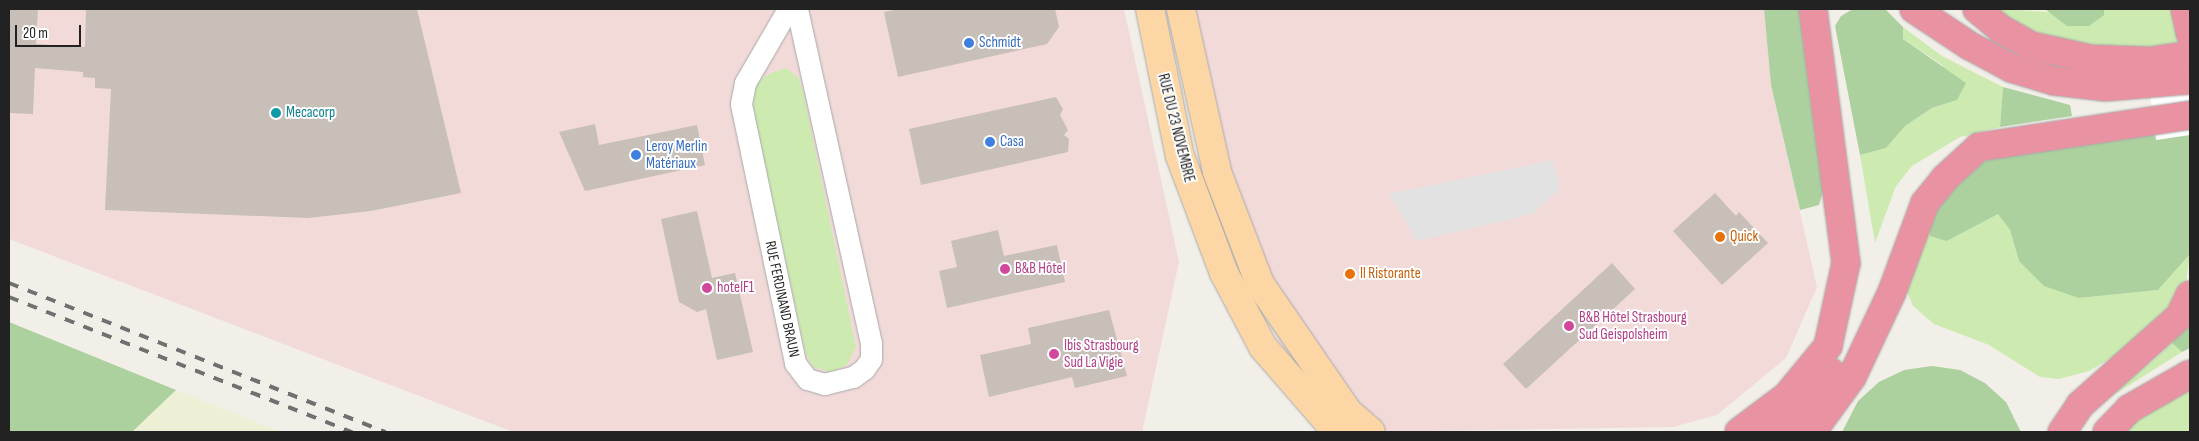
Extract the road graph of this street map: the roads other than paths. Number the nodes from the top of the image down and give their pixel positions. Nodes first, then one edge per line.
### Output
1 (788, 9) edge
2 (797, 9) edge
3 (1150, 9) edge
4 (1182, 9) edge
5 (1813, 9) edge
6 (1914, 9) edge
7 (1977, 9) edge
8 (2185, 9) edge
9 (2190, 33) edge
10 (1818, 40) junction
11 (2190, 55) edge
12 (2152, 73) junction
13 (2190, 80) edge
14 (2190, 115) edge
15 (2190, 295) edge
16 (2190, 374) edge
17 (1337, 432) edge
18 (1371, 432) edge
19 (1739, 432) edge
20 (1773, 432) edge
21 (1813, 432) edge
22 (2062, 432) edge
23 (2107, 432) edge

1 - 2 street, RUE FERDINAND BRAUN
3 - 17 main road, RUE DU 23 NOVEMBRE
4 - 18 main road
5 - 10 highway
6 - 12 highway
7 - 12 highway
8 - 9 highway
10 - 19 highway
10 - 20 highway
11 - 12 highway
12 - 13 highway
14 - 21 highway
15 - 22 highway
16 - 23 highway

